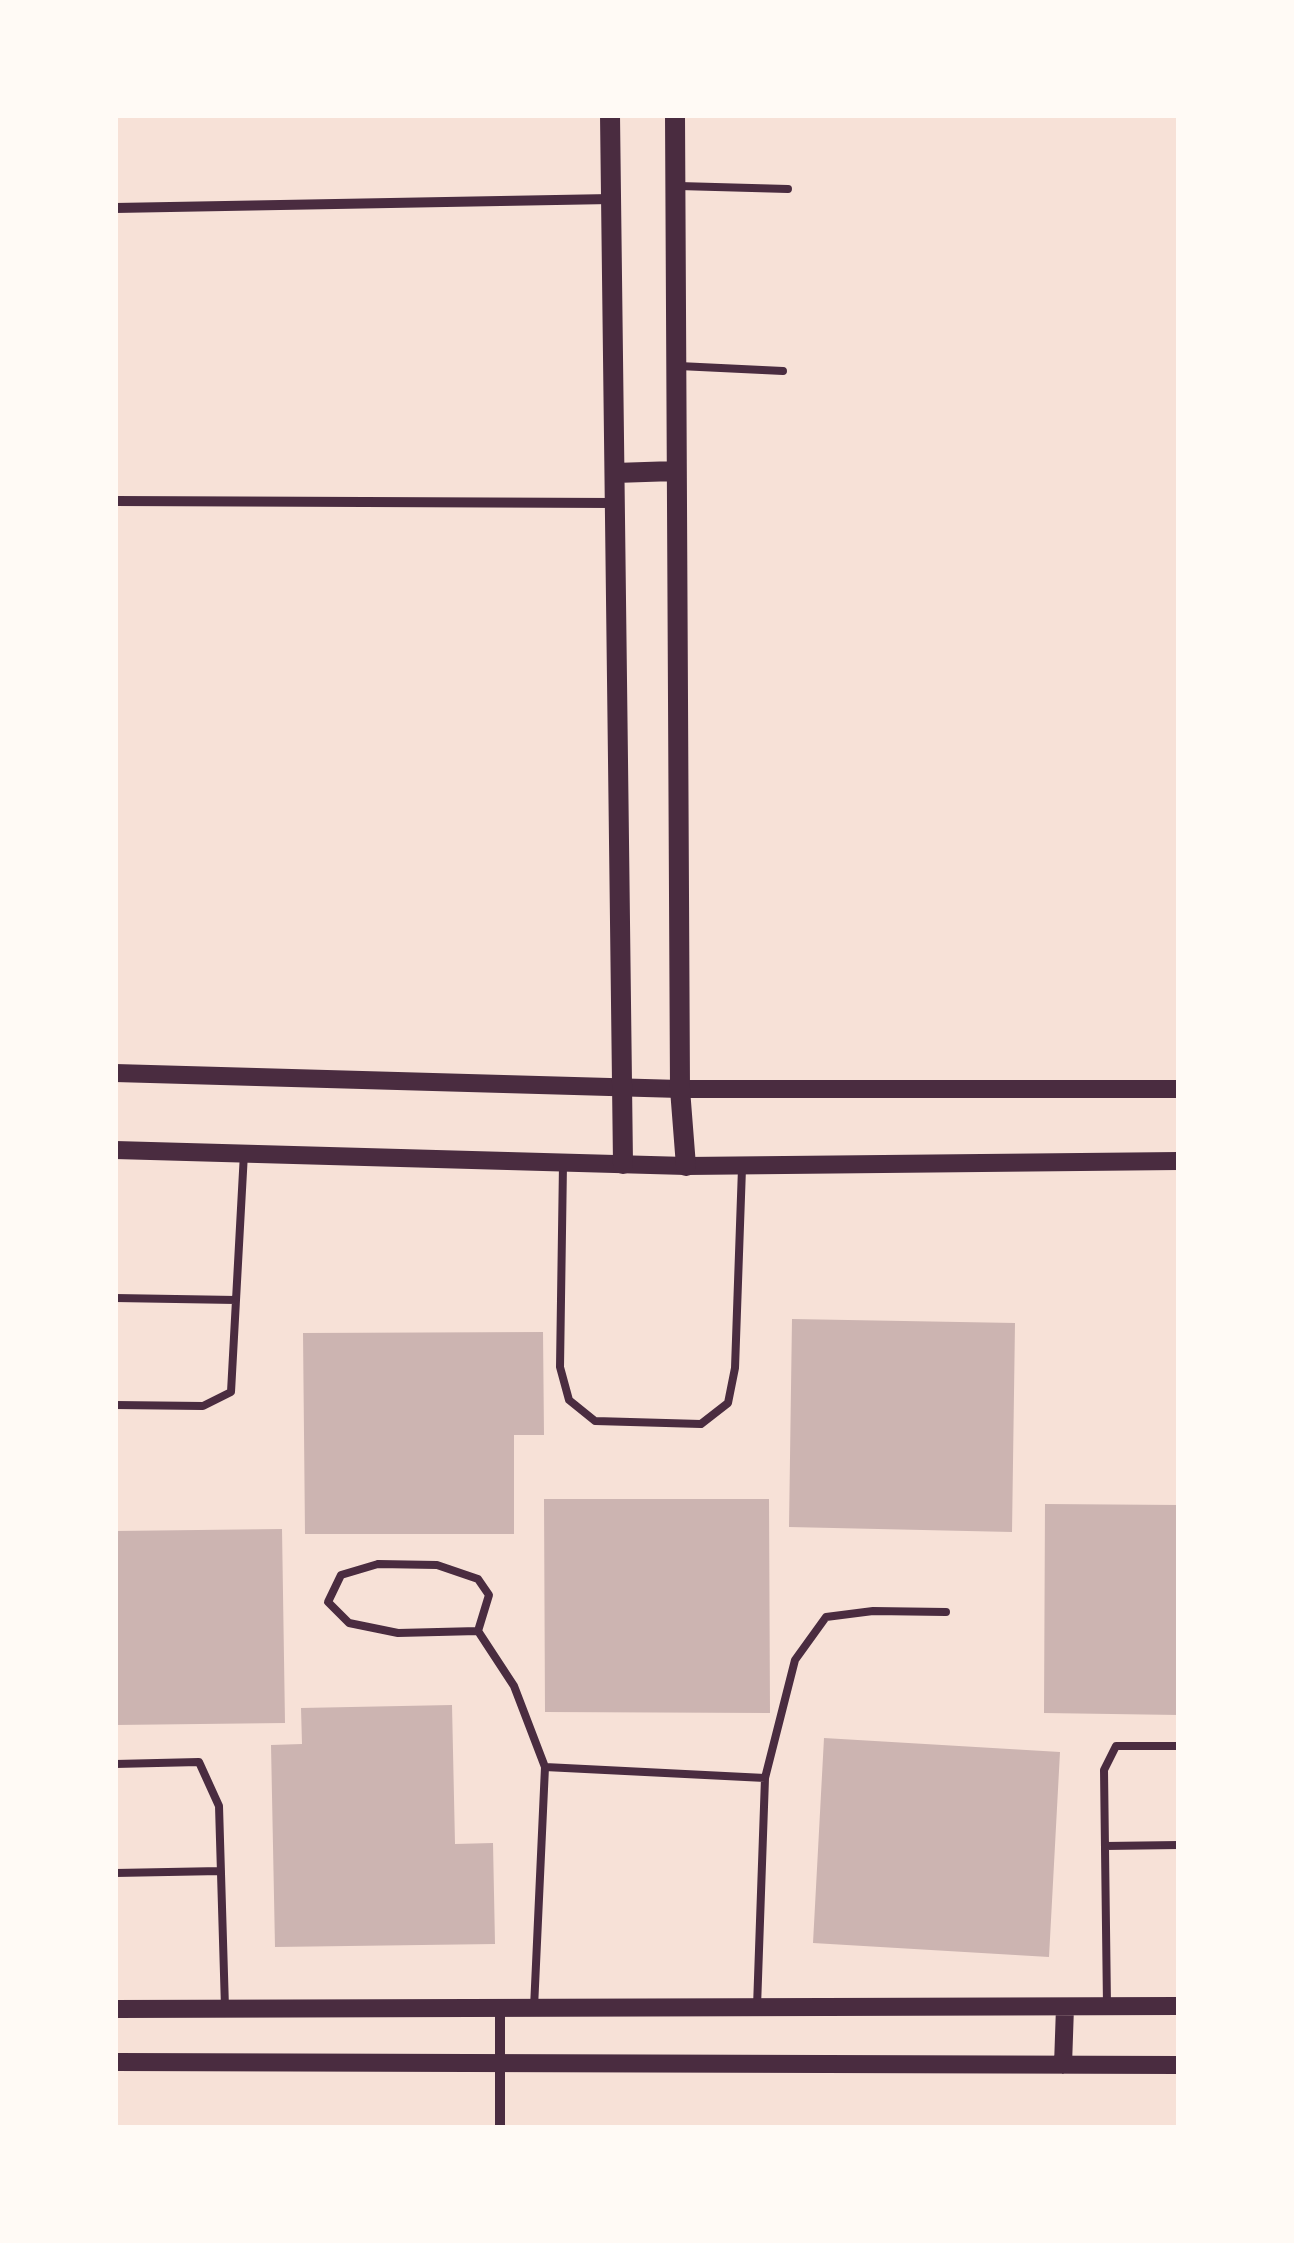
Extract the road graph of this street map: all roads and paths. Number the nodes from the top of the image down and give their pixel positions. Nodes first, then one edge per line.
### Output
1 (610, 115) edge
2 (675, 115) edge
3 (674, 186) junction
4 (788, 189) dead end
5 (611, 199) junction
6 (115, 208) edge
7 (675, 366) junction
8 (783, 372) dead end
9 (675, 471) junction
10 (615, 473) junction
11 (115, 501) edge
12 (616, 503) junction
13 (115, 1072) edge
14 (619, 1086) junction
15 (680, 1089) junction
16 (1179, 1089) edge
17 (115, 1150) edge
18 (244, 1153) junction
19 (563, 1160) junction
20 (1179, 1161) edge
21 (742, 1163) junction
22 (623, 1164) junction
23 (686, 1166) junction
24 (115, 1298) edge
25 (236, 1300) junction
26 (115, 1405) edge
27 (946, 1612) dead end
28 (478, 1632) junction
29 (1179, 1746) edge
30 (115, 1764) edge
31 (546, 1768) junction
32 (764, 1778) junction
33 (1179, 1845) edge
34 (1105, 1846) junction
35 (221, 1870) junction
36 (115, 1873) edge
37 (1107, 2006) junction
38 (1179, 2006) edge
39 (757, 2007) junction
40 (1064, 2007) junction
41 (500, 2008) junction
42 (534, 2008) junction
43 (225, 2009) junction
44 (115, 2010) edge
45 (115, 2062) edge
46 (500, 2062) junction
47 (1063, 2065) junction
48 (1179, 2065) edge
49 (500, 2128) edge

1 - 5 main road
2 - 3 main road
3 - 4 lane
3 - 7 main road
5 - 6 street
5 - 10 main road
7 - 8 lane
7 - 9 main road
9 - 10 main road
9 - 15 main road
10 - 12 main road
11 - 12 street
12 - 14 main road
13 - 14 street
14 - 15 street
14 - 22 main road
15 - 16 street
15 - 23 main road
17 - 18 street
18 - 19 street
18 - 25 lane
19 - 21 lane
19 - 22 street
20 - 21 street
21 - 23 street
22 - 23 street
24 - 25 lane
25 - 26 lane
27 - 32 lane
28 - 28 lane
28 - 31 lane
29 - 34 lane
30 - 35 lane
31 - 32 lane
31 - 42 lane
32 - 39 lane
33 - 34 lane
34 - 37 lane
35 - 36 lane
35 - 43 lane
37 - 38 street
37 - 40 street
39 - 40 street
39 - 42 street
40 - 47 street
41 - 42 street
41 - 43 street
41 - 46 street
43 - 44 street
45 - 46 street
46 - 47 street
46 - 49 street
47 - 48 street

